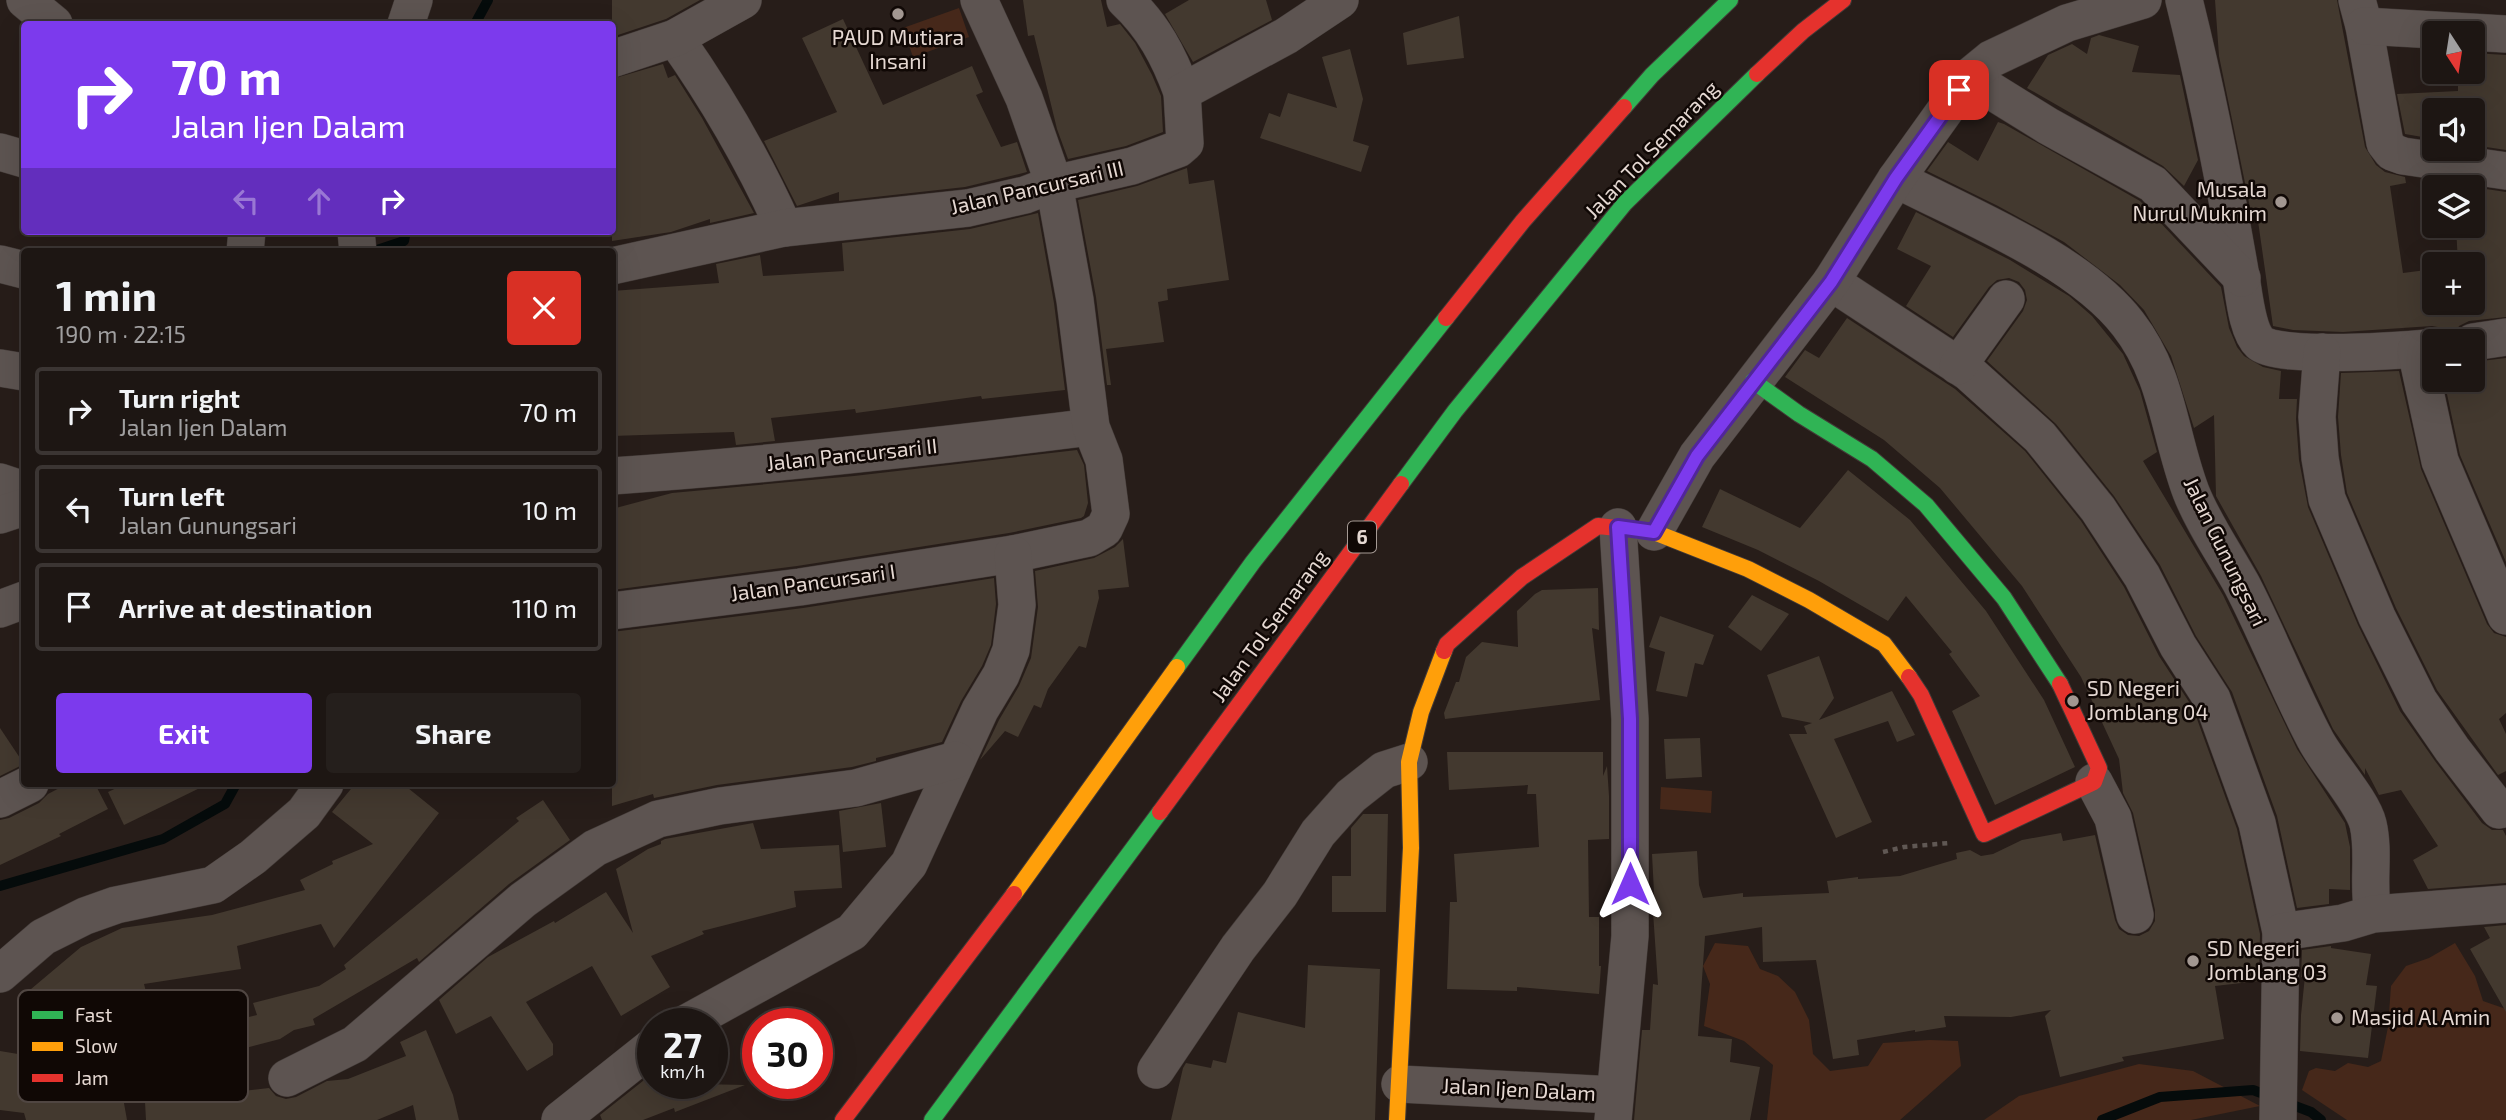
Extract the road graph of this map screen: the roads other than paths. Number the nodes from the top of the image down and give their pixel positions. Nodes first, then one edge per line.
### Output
1 (25, 0) edge
2 (414, 0) edge
3 (743, 0) edge
4 (979, 0) edge
5 (1125, 0) edge
6 (1340, 0) edge
7 (1730, 0) edge
8 (1843, 0) edge
9 (2143, 0) edge
10 (2184, 0) edge
11 (2361, 13) edge
12 (50, 21) edge
13 (407, 21) edge
14 (2506, 34) edge
15 (676, 38) junction
16 (616, 58) edge
17 (1969, 77) junction
18 (1182, 92) junction
19 (0, 152) edge
20 (21, 158) edge
21 (2506, 172) edge
22 (1896, 178) junction
23 (1054, 184) junction
24 (783, 228) junction
25 (0, 264) edge
26 (616, 265) edge
27 (21, 269) edge
28 (2242, 278) junction
29 (1831, 282) junction
30 (2006, 299) dead end
31 (2506, 337) edge
32 (2485, 340) edge
33 (2422, 349) edge
34 (2322, 352) junction
35 (1958, 366) junction
36 (0, 368) edge
37 (21, 372) edge
38 (1753, 381) junction
39 (2431, 392) edge
40 (1091, 427) junction
41 (616, 476) edge
42 (0, 482) edge
43 (21, 488) edge
44 (21, 508) edge
45 (0, 515) edge
46 (1618, 527) junction
47 (1654, 532) junction
48 (1013, 554) junction
49 (21, 601) edge
50 (0, 609) edge
51 (616, 610) edge
52 (2506, 616) edge
53 (956, 760) junction
54 (1409, 762) junction
55 (2094, 782) junction
56 (24, 787) edge
57 (323, 787) edge
58 (0, 799) edge
59 (2504, 809) edge
60 (2506, 904) edge
61 (2373, 914) junction
62 (2135, 915) dead end
63 (2281, 932) junction
64 (0, 974) edge
65 (714, 1008) edge
66 (637, 1059) edge
67 (1156, 1070) dead end
68 (287, 1077) dead end
69 (1400, 1084) junction
70 (1613, 1108) edge
71 (560, 1120) edge
72 (843, 1120) edge
73 (932, 1120) edge
74 (1396, 1120) edge
75 (2278, 1120) edge

1 - 12 street
2 - 13 street
3 - 15 street
4 - 23 street, Jalan Pancursari I
5 - 18 street, Jalan Pancursari III
6 - 18 street
7 - 72 main road
8 - 73 main road, Jalan Tol Semarang / 6
9 - 17 street
10 - 28 street
11 - 14 street
11 - 21 street
15 - 16 street
15 - 24 street
17 - 22 street
17 - 28 street
18 - 23 street, Jalan Pancursari III
19 - 20 street
22 - 29 street
22 - 61 street, Jalan Gunungsari
23 - 24 street, Jalan Pancursari III
23 - 40 street, Jalan Pancursari I
24 - 26 street, Jalan Pancursari III
25 - 27 street
28 - 34 street
29 - 35 street
29 - 38 street
30 - 35 street
31 - 32 street
33 - 34 street
34 - 59 street
35 - 63 street
36 - 37 street
38 - 47 street
38 - 55 main road
39 - 52 street
40 - 41 street, Jalan Pancursari II
40 - 48 street, Jalan Pancursari I
42 - 43 street
44 - 45 street
46 - 47 main road
46 - 54 main road
46 - 70 street, Jalan Ijen Dalam
47 - 55 main road
48 - 51 street, Jalan Pancursari I
48 - 53 street
49 - 50 street
53 - 65 street
53 - 68 street
54 - 67 street
54 - 69 main road
55 - 62 street
56 - 58 street
57 - 64 street
60 - 61 street
61 - 63 street
63 - 75 street
66 - 71 street
69 - 70 street, Jalan Ijen Dalam
69 - 74 main road

